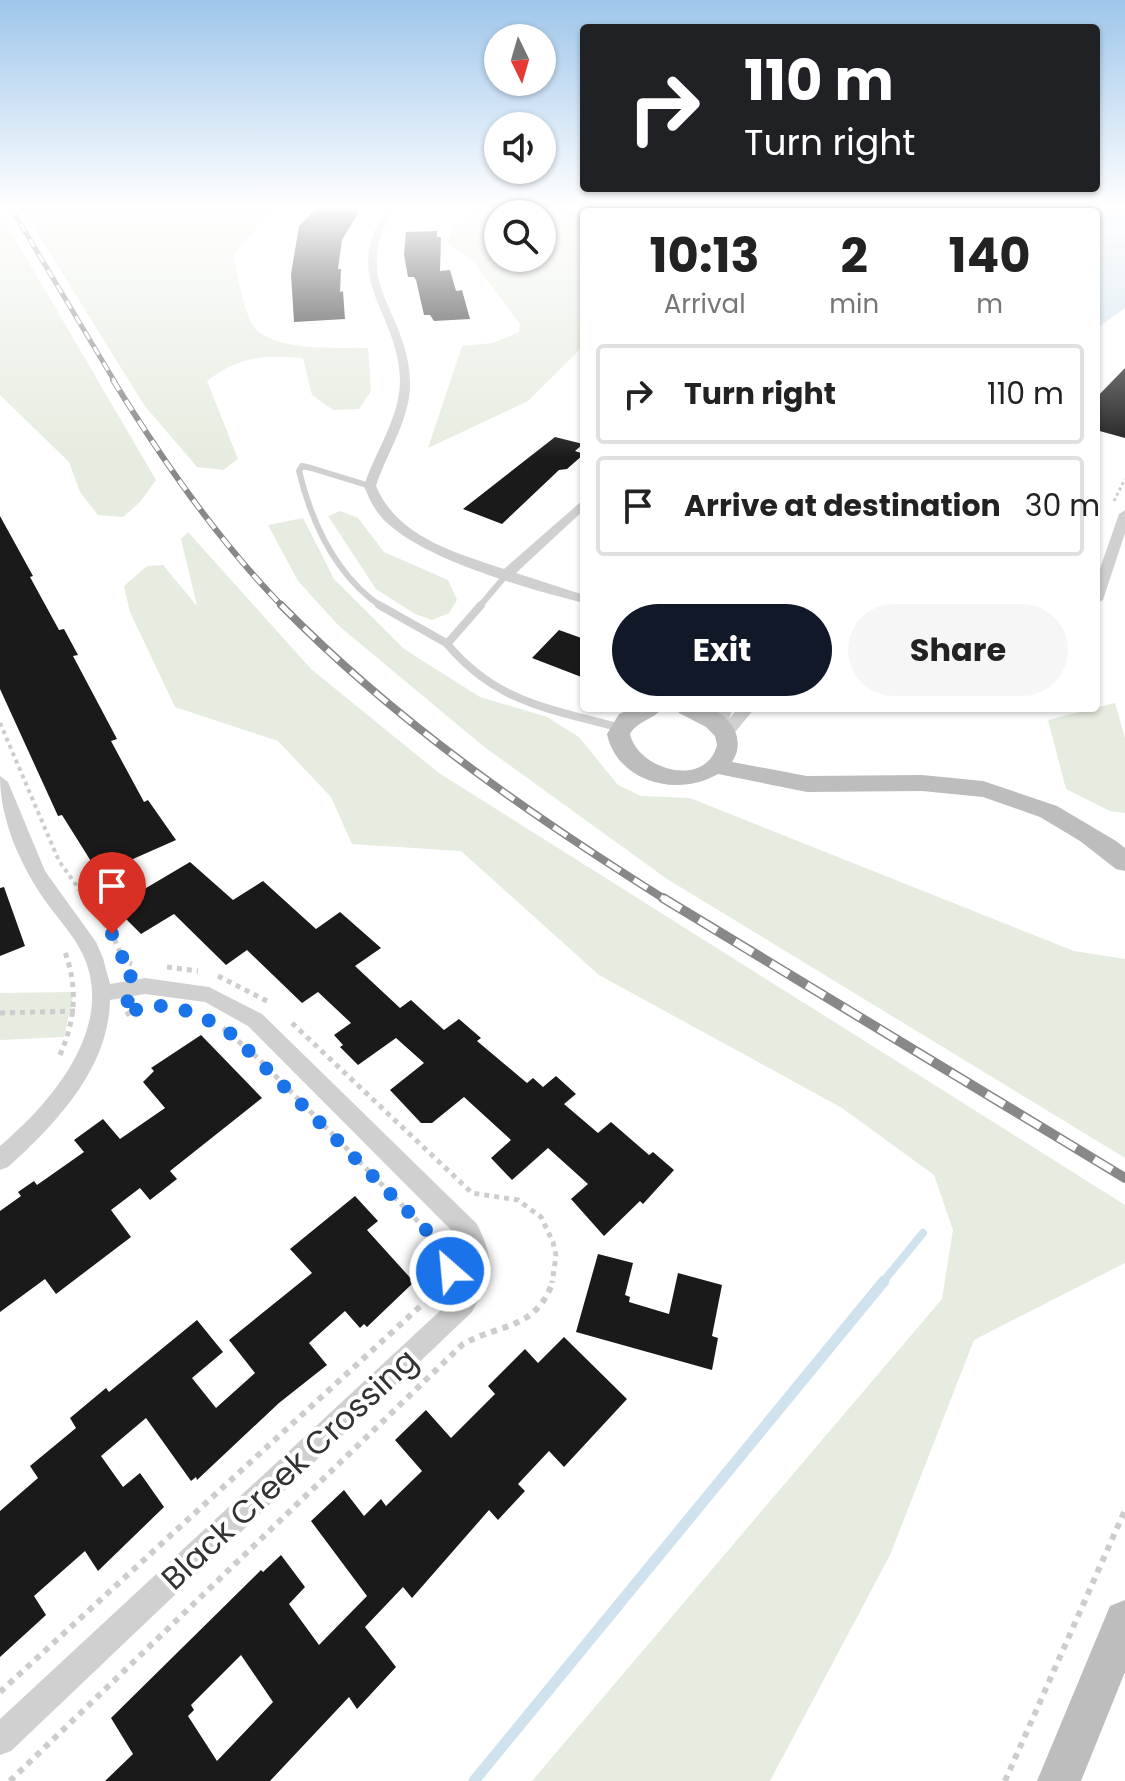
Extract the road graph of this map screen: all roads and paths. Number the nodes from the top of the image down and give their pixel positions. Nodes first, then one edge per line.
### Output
1 (378, 291) edge
2 (370, 486) junction
3 (580, 507) edge
4 (1125, 514) edge
5 (508, 573) junction
6 (1100, 588) edge
7 (580, 598) edge
8 (448, 644) junction
9 (642, 712) edge
10 (698, 712) edge
11 (723, 721) edge
12 (0, 723) edge
13 (620, 728) junction
14 (716, 766) junction
15 (0, 782) edge
16 (1125, 862) edge
17 (63, 947) dead end
18 (144, 965) dead end
19 (157, 966) dead end
20 (130, 977) junction
21 (104, 993) junction
22 (271, 1003) dead end
23 (150, 1004) dead end
24 (75, 1011) junction
25 (0, 1013) edge
26 (282, 1014) dead end
27 (126, 1015) junction
28 (212, 1021) dead end
29 (122, 1022) dead end
30 (57, 1062) dead end
31 (0, 1160) edge
32 (1125, 1510) edge
33 (1125, 1621) edge
34 (0, 1692) edge
35 (0, 1740) edge
36 (10, 1781) edge
37 (1005, 1781) edge
38 (1059, 1781) edge

1 - 2 street
2 - 5 street
2 - 8 lane
3 - 5 street
4 - 6 street
5 - 7 street
5 - 8 lane
8 - 13 lane
9 - 13 street
10 - 11 street
11 - 14 street
12 - 20 path
13 - 14 street
14 - 16 street
15 - 21 street
17 - 24 path
18 - 20 path
19 - 22 path
20 - 21 street, Black Creek Crossing
20 - 27 path
20 - 35 street, Black Creek Crossing
21 - 31 street
23 - 27 path
24 - 25 path
24 - 30 path
26 - 36 path
27 - 29 path
28 - 34 path
32 - 37 path
33 - 38 street

